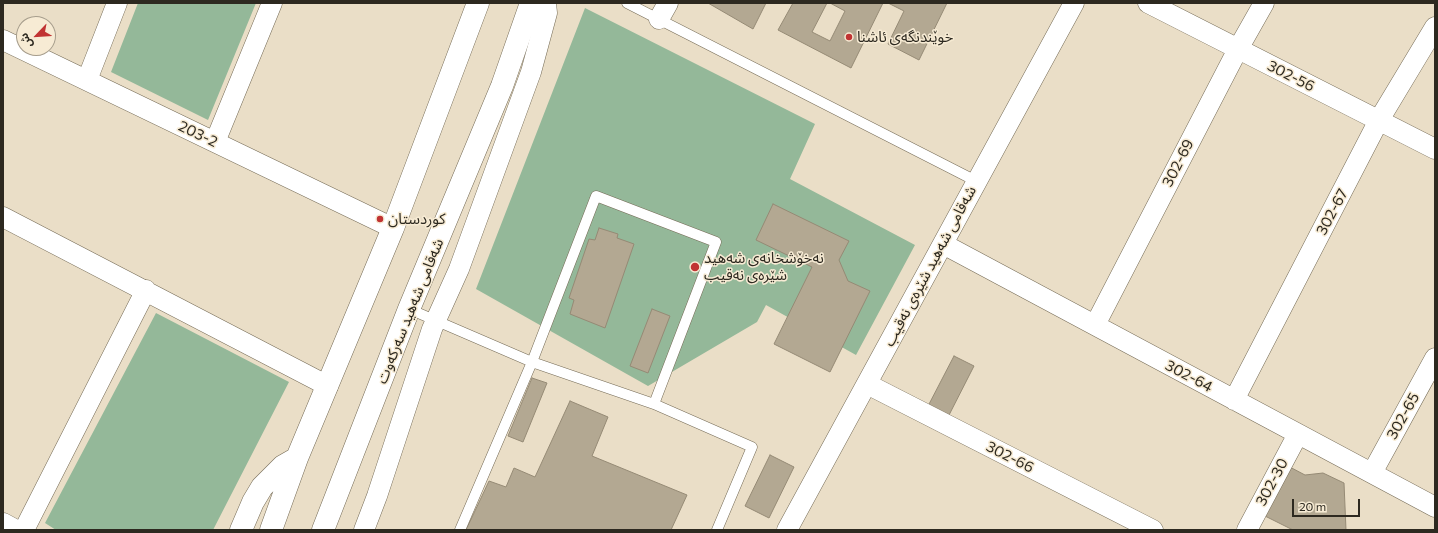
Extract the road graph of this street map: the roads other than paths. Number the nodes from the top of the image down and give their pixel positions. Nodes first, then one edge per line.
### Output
1 (117, 3) edge
2 (272, 3) edge
3 (478, 3) edge
4 (531, 3) edge
5 (546, 3) edge
6 (627, 3) edge
7 (1074, 3) edge
8 (1148, 3) edge
9 (1264, 3) edge
10 (663, 11) edge
11 (1435, 27) edge
12 (3, 40) edge
13 (1238, 49) junction
14 (88, 80) junction
15 (1380, 120) junction
16 (215, 142) junction
17 (1435, 149) edge
18 (976, 181) junction
19 (3, 217) edge
20 (393, 228) junction
21 (943, 244) junction
22 (146, 290) junction
23 (409, 309) junction
24 (436, 320) junction
25 (1095, 325) junction
26 (1435, 358) edge
27 (532, 362) junction
28 (867, 384) junction
29 (328, 386) junction
30 (1234, 400) junction
31 (654, 404) junction
32 (1298, 434) junction
33 (297, 458) junction
34 (1372, 473) junction
35 (1435, 507) edge
36 (3, 524) edge
37 (791, 529) edge
38 (14, 530) edge
39 (24, 530) edge
40 (241, 530) edge
41 (271, 530) edge
42 (323, 530) edge
43 (364, 530) edge
44 (460, 530) edge
45 (717, 530) edge
46 (1153, 530) edge
47 (1247, 530) edge

1 - 14 street
2 - 16 street
3 - 20 main road
4 - 23 main road, شەقامی شەهید سەرکەوت
5 - 24 street
6 - 10 lane
7 - 18 street, شەقامی شەهید شێرەی نەقیب
8 - 13 street, 302-56
9 - 13 street, 302-69
10 - 18 lane
11 - 15 street, 302-67
12 - 14 street, 203-2
13 - 15 street, 302-56
13 - 25 street, 302-69
14 - 16 street, 203-2
15 - 17 street, 302-56
15 - 30 street, 302-67
16 - 20 street, 203-2
18 - 21 street, شەقامی شەهید شێرەی نەقیب
19 - 22 street
20 - 29 main road
21 - 25 street, 302-64
21 - 28 street, شەقامی شەهید شێرەی نەقیب
22 - 29 street
22 - 39 street
23 - 24 lane
23 - 42 main road, شەقامی شەهید سەرکەوت
24 - 27 lane
24 - 43 street
25 - 30 street, 302-64
26 - 34 street, 302-65
27 - 31 lane
27 - 31 lane
27 - 44 lane
28 - 37 street, شەقامی شەهید شێرەی نەقیب
28 - 46 street, 302-66
29 - 33 main road
30 - 32 street, 302-64
31 - 45 lane
32 - 34 street, 302-64
32 - 47 street, 302-30
33 - 40 main road
33 - 41 main road
34 - 35 street, 302-64
36 - 38 main road

